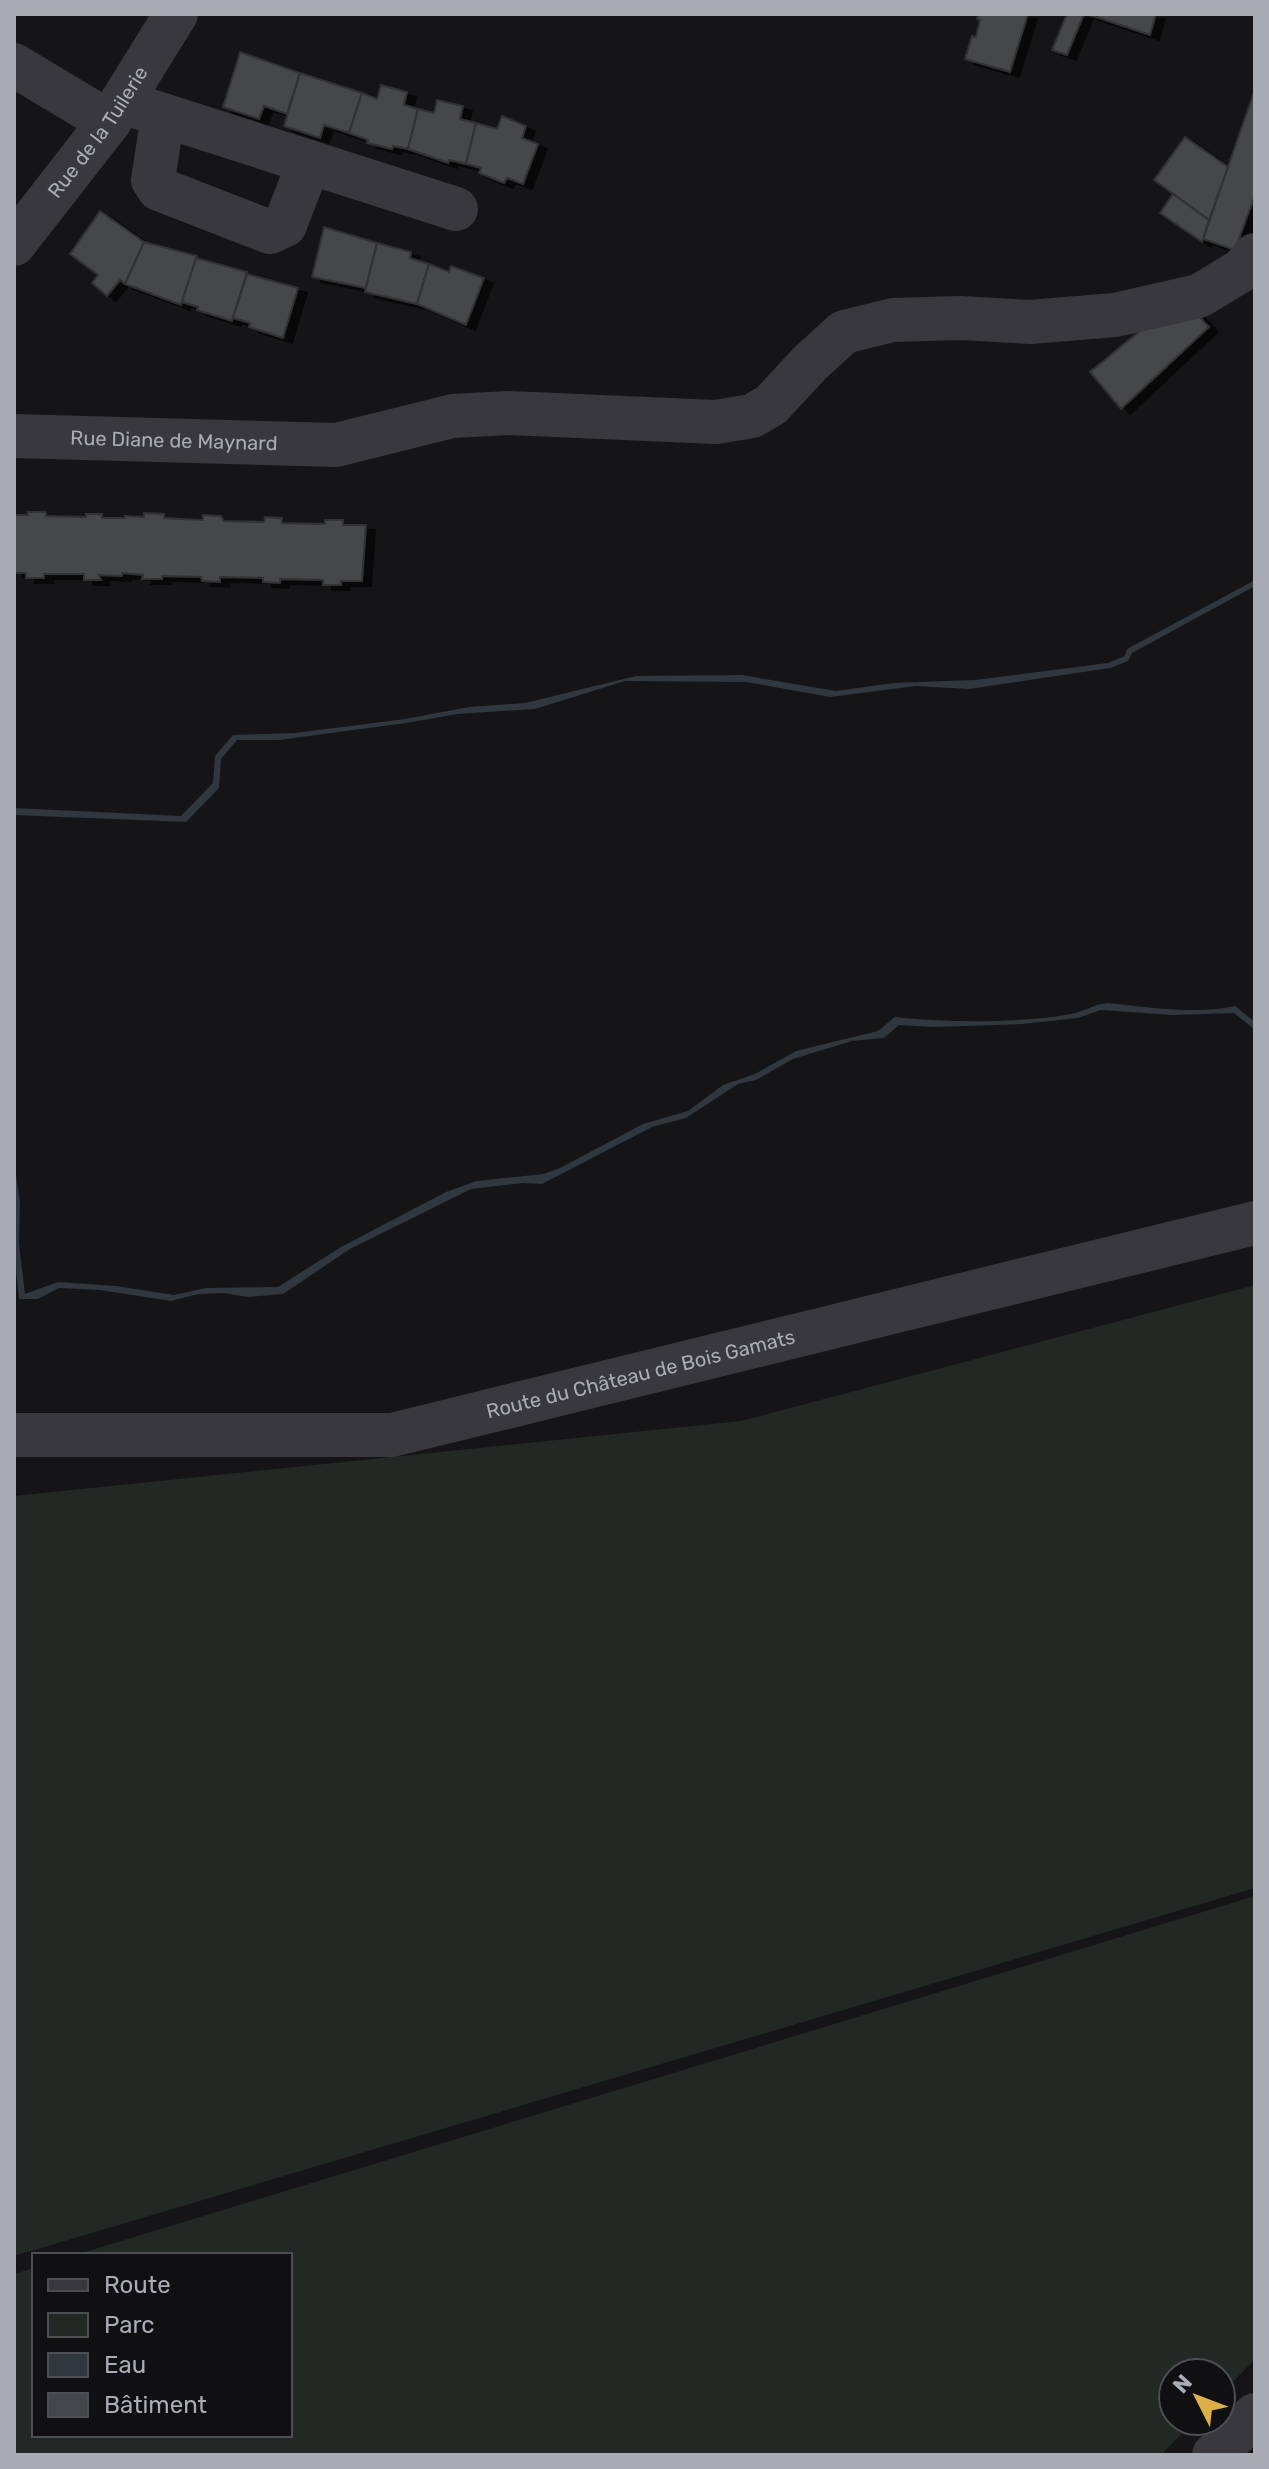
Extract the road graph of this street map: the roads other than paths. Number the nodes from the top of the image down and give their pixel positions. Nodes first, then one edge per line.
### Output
1 (176, 14) edge
2 (14, 65) edge
3 (131, 113) junction
4 (309, 162) junction
5 (456, 209) dead end
6 (14, 244) edge
7 (1255, 255) edge
8 (14, 436) edge
9 (1255, 1223) edge
10 (14, 1435) edge
11 (1255, 2415) edge
12 (1214, 2455) edge

1 - 3 street, Rue de la Tuilerie
2 - 3 street
3 - 4 street
3 - 4 street
3 - 6 street, Rue de la Tuilerie
4 - 5 street
7 - 8 street, Rue Diane de Maynard
9 - 10 street, Route du Château de Bois Gamats
11 - 12 street

